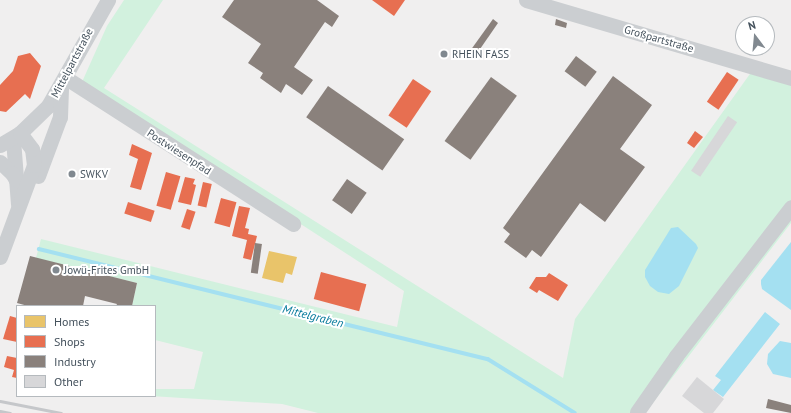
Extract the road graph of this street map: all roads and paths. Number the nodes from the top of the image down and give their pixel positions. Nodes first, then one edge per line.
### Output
1 (108, 0) edge
2 (526, 0) edge
3 (791, 78) edge
4 (64, 83) junction
5 (11, 139) edge
6 (0, 162) edge
7 (17, 182) junction
8 (791, 206) edge
9 (20, 209) junction
10 (293, 224) dead end
11 (0, 257) edge
12 (637, 412) dead end

1 - 4 street, Mittelpartstraße
2 - 3 street, Großpartstraße
4 - 5 street, Mittelpartstraße
4 - 9 street
4 - 10 street, Postwiesenpfad
5 - 7 street
5 - 9 street
6 - 7 street
7 - 9 street
8 - 12 street
9 - 11 street

